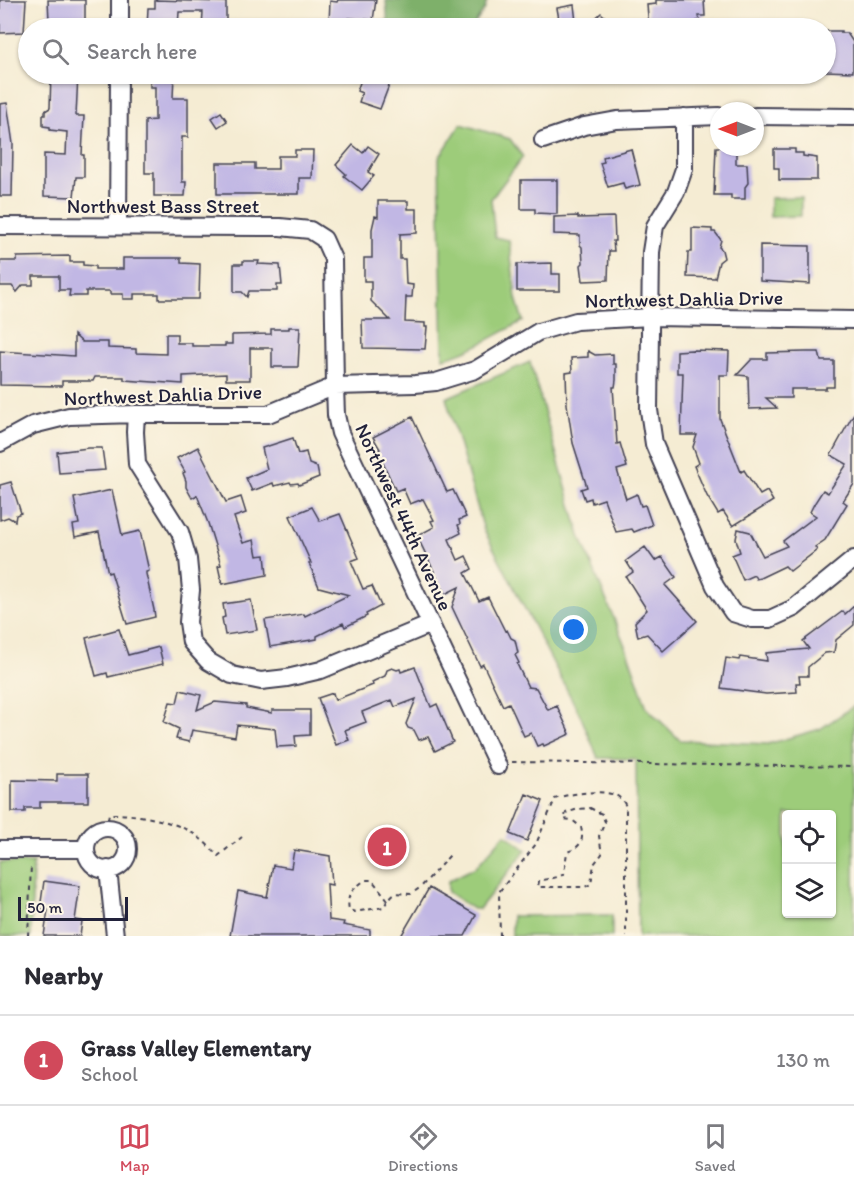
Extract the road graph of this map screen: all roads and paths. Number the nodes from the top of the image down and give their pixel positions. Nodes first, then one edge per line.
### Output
1 (120, 0) edge
2 (120, 18) edge
3 (119, 84) edge
4 (710, 116) edge
5 (764, 116) edge
6 (684, 117) junction
7 (854, 117) edge
8 (543, 140) dead end
9 (0, 226) edge
10 (118, 226) junction
11 (324, 239) joint
12 (651, 317) junction
13 (854, 320) edge
14 (335, 386) junction
15 (136, 414) junction
16 (0, 443) edge
17 (854, 559) edge
18 (431, 624) junction
19 (498, 766) joint
20 (854, 767) edge
21 (106, 828) junction
22 (242, 837) dead end
23 (0, 849) edge
24 (86, 849) junction
25 (450, 855) dead end
26 (31, 865) dead end
27 (108, 869) junction
28 (538, 887) joint
29 (388, 900) junction
30 (28, 936) edge
31 (115, 936) edge
32 (500, 936) edge
33 (626, 936) edge

1 - 2 street
3 - 10 street
4 - 6 street
5 - 7 street
6 - 8 street
6 - 12 street
9 - 10 street, Northwest Bass Street
10 - 11 street, Northwest Bass Street
11 - 14 street, Northwest 44th Avenue
12 - 13 street, Northwest Dahlia Drive
12 - 14 street, Northwest Dahlia Drive
12 - 17 street
14 - 15 street, Northwest Dahlia Drive
14 - 18 street, Northwest 44th Avenue
15 - 16 street, Northwest Dahlia Drive
15 - 18 street
18 - 19 street, Northwest 44th Avenue
19 - 20 path
21 - 22 path
21 - 24 street
21 - 27 street
23 - 24 street
24 - 27 street
25 - 29 path
26 - 30 path
27 - 31 street
28 - 28 path
29 - 29 path
32 - 33 path

